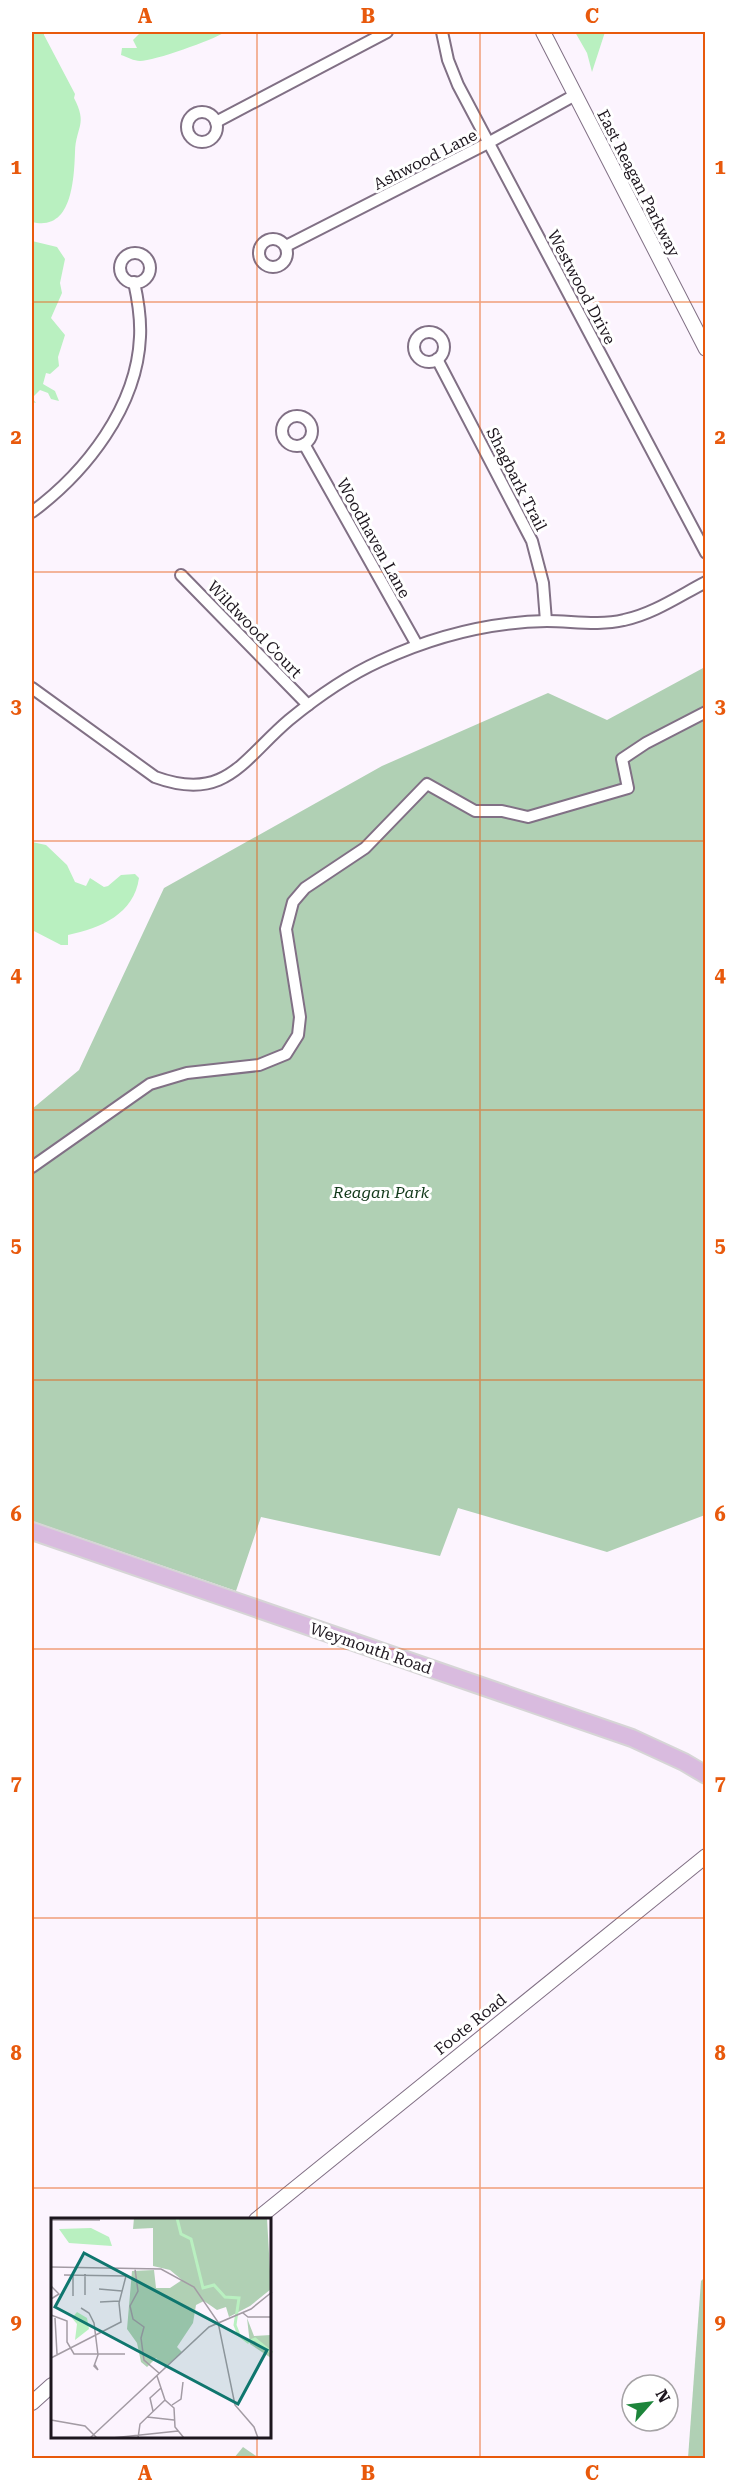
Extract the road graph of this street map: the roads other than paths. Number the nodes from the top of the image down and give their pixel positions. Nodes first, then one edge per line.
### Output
1 (387, 32) edge
2 (442, 32) edge
3 (543, 32) edge
4 (575, 95) junction
5 (216, 122) dead end
6 (488, 143) junction
7 (286, 246) dead end
8 (134, 282) dead end
9 (705, 349) edge
10 (437, 359) dead end
11 (304, 444) dead end
12 (32, 512) edge
13 (705, 553) edge
14 (181, 575) dead end
15 (705, 582) edge
16 (546, 621) junction
17 (417, 645) junction
18 (32, 688) edge
19 (308, 705) junction
20 (705, 712) edge
21 (32, 1167) edge
22 (32, 1531) edge
23 (705, 1775) edge
24 (705, 1856) edge
25 (258, 2218) edge
26 (51, 2386) edge
27 (32, 2403) edge

1 - 5 street
2 - 6 street, Westwood Drive
3 - 4 street, East Reagan Parkway
4 - 6 street, Ashwood Lane
4 - 9 street, East Reagan Parkway
6 - 7 street, Ashwood Lane
6 - 13 street, Westwood Drive
8 - 12 street
10 - 16 street, Shagbark Trail
11 - 17 street, Woodhaven Lane
14 - 19 street, Wildwood Court
15 - 16 street
16 - 17 street
17 - 19 street
18 - 19 street
20 - 21 street
22 - 23 main road, Weymouth Road
24 - 25 street, Foote Road
26 - 27 street

